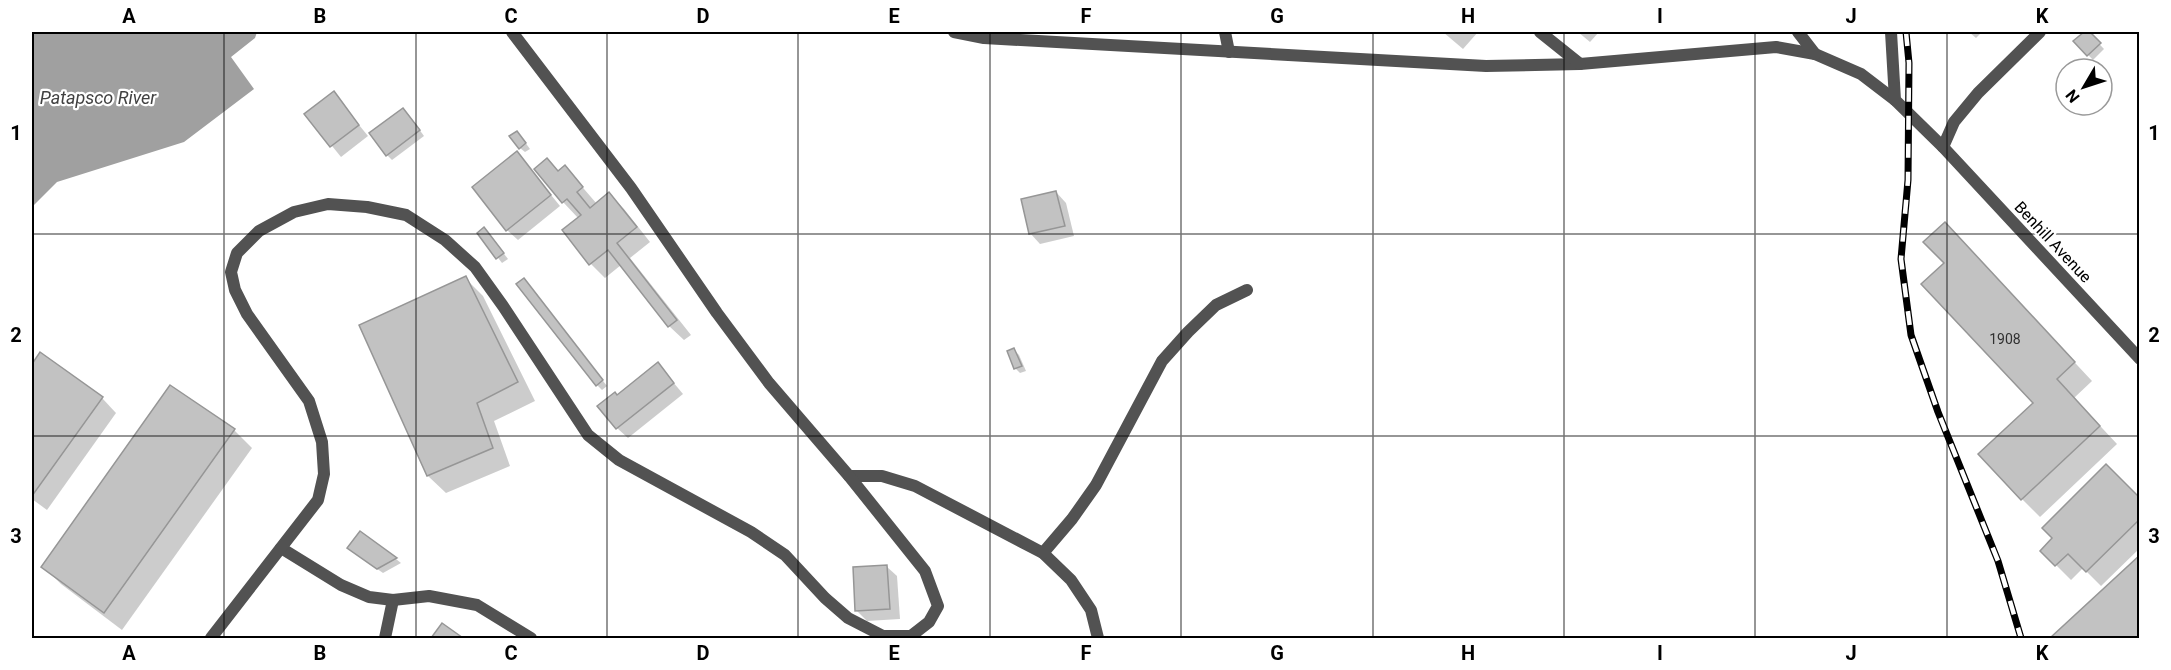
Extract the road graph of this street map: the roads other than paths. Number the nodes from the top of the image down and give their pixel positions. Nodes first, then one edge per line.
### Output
1 (512, 32) edge
2 (954, 32) edge
3 (1225, 32) edge
4 (1540, 32) edge
5 (1798, 32) edge
6 (1892, 32) edge
7 (2040, 32) edge
8 (1229, 52) junction
9 (1815, 54) junction
10 (1580, 64) junction
11 (1895, 100) junction
12 (1943, 147) junction
13 (1247, 290) dead end
14 (2139, 359) edge
15 (849, 476) junction
16 (281, 548) junction
17 (1043, 553) junction
18 (393, 600) junction
19 (211, 639) edge
20 (385, 639) edge
21 (531, 639) edge
22 (1098, 639) edge

1 - 15 street
2 - 8 street, Benhill Avenue
3 - 8 street
4 - 10 street
5 - 9 street
6 - 11 street
7 - 12 street
8 - 10 street, Benhill Avenue
9 - 10 street, Benhill Avenue
9 - 11 street, Benhill Avenue
11 - 12 street, Benhill Avenue
12 - 14 street, Benhill Avenue
13 - 17 street
15 - 16 street
15 - 17 street
16 - 18 street
16 - 19 street
17 - 22 street
18 - 20 street
18 - 21 street

